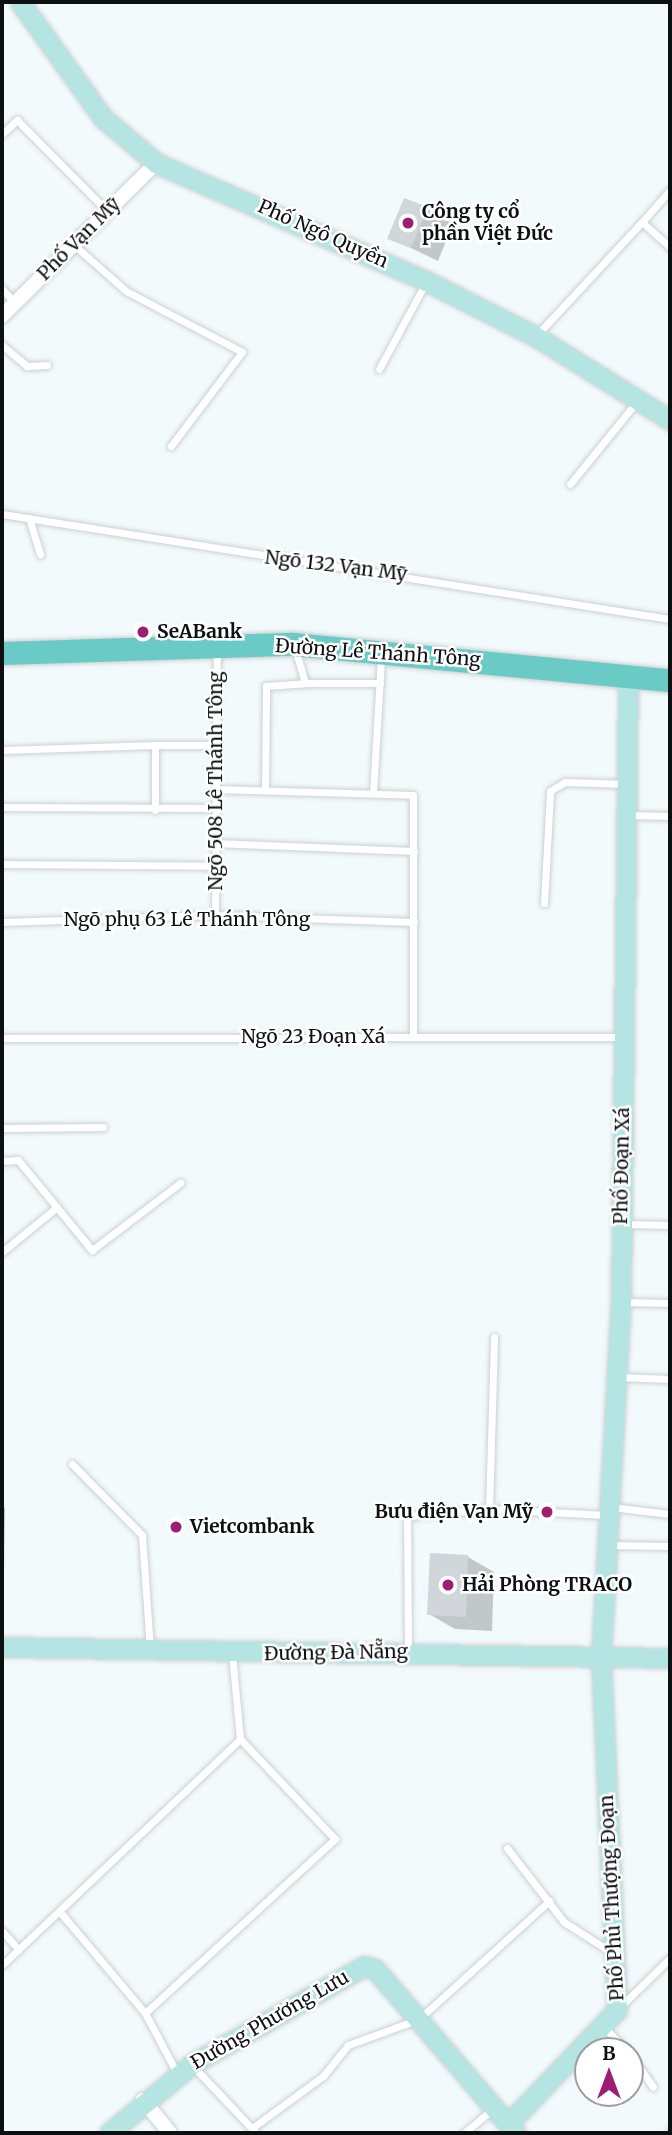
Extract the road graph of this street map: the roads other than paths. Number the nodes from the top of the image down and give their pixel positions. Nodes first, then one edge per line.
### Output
1 (20, 2) edge
2 (2, 134) edge
3 (156, 163) junction
4 (670, 190) edge
5 (107, 211) junction
6 (642, 222) junction
7 (73, 245) junction
8 (670, 247) edge
9 (426, 281) junction
10 (2, 289) edge
11 (15, 303) junction
12 (2, 316) edge
13 (535, 336) junction
14 (2, 345) edge
15 (47, 365) dead end
16 (379, 369) dead end
17 (639, 400) junction
18 (670, 420) edge
19 (171, 446) dead end
20 (570, 484) dead end
21 (2, 514) edge
22 (29, 518) junction
23 (40, 554) dead end
24 (670, 619) edge
25 (293, 644) junction
26 (217, 646) junction
27 (382, 650) junction
28 (2, 653) edge
29 (628, 674) junction
30 (670, 680) edge
31 (305, 683) junction
32 (380, 683) junction
33 (155, 745) junction
34 (215, 745) junction
35 (2, 750) edge
36 (627, 784) junction
37 (215, 789) junction
38 (265, 790) junction
39 (373, 793) junction
40 (2, 807) edge
41 (214, 808) junction
42 (155, 810) junction
43 (627, 815) junction
44 (670, 817) edge
45 (214, 843) junction
46 (414, 852) junction
47 (2, 864) edge
48 (215, 866) junction
49 (544, 904) dead end
50 (215, 915) junction
51 (2, 922) edge
52 (414, 922) junction
53 (413, 1037) junction
54 (625, 1037) junction
55 (2, 1038) edge
56 (103, 1126) dead end
57 (2, 1128) edge
58 (2, 1161) edge
59 (180, 1183) dead end
60 (57, 1207) junction
61 (621, 1224) junction
62 (670, 1225) edge
63 (2, 1252) edge
64 (621, 1302) junction
65 (670, 1303) edge
66 (494, 1337) dead end
67 (617, 1377) junction
68 (670, 1378) edge
69 (72, 1464) dead end
70 (489, 1509) junction
71 (610, 1511) junction
72 (670, 1514) edge
73 (608, 1545) junction
74 (670, 1546) edge
75 (2, 1647) edge
76 (150, 1650) junction
77 (408, 1652) junction
78 (232, 1654) junction
79 (601, 1657) junction
80 (670, 1658) edge
81 (240, 1740) junction
82 (507, 1848) dead end
83 (549, 1900) junction
84 (60, 1912) junction
85 (2, 1931) edge
86 (19, 1950) junction
87 (615, 1954) junction
88 (670, 1958) edge
89 (2, 1965) edge
90 (617, 2010) junction
91 (145, 2013) junction
92 (419, 2019) junction
93 (602, 2026) junction
94 (613, 2037) edge
95 (185, 2069) junction
96 (644, 2074) edge
97 (653, 2087) dead end
98 (143, 2100) junction
99 (494, 2107) junction
100 (512, 2129) edge
101 (254, 2130) edge
102 (109, 2133) edge
103 (170, 2133) edge
104 (464, 2133) edge

1 - 3 street, Phố Ngô Quyền
2 - 5 lane
3 - 5 street, Phố Vạn Mỹ
3 - 9 street, Phố Ngô Quyền
4 - 6 lane
5 - 7 street, Phố Vạn Mỹ
6 - 8 lane
6 - 13 lane
7 - 11 street, Phố Vạn Mỹ
7 - 19 lane
9 - 13 street, Phố Ngô Quyền
9 - 16 lane
10 - 11 lane
11 - 12 street, Phố Vạn Mỹ
13 - 17 street, Phố Ngô Quyền
14 - 15 lane
17 - 18 street, Phố Ngô Quyền
17 - 20 lane
21 - 22 lane, Ngõ 132 Vạn Mỹ
22 - 23 lane
22 - 24 lane, Ngõ 132 Vạn Mỹ
25 - 26 main road, Đường Lê Thánh Tông
25 - 27 main road, Đường Lê Thánh Tông
25 - 31 lane
26 - 28 main road, Đường Lê Thánh Tông
26 - 34 lane, Ngõ 508 Lê Thánh Tông
27 - 29 main road, Đường Lê Thánh Tông
27 - 32 lane
29 - 30 main road, Đường Lê Thánh Tông
29 - 36 street, Phố Đoạn Xá
31 - 32 lane
31 - 38 lane
32 - 39 lane
33 - 34 lane
33 - 35 lane
33 - 42 lane
34 - 37 lane, Ngõ 508 Lê Thánh Tông
36 - 43 street, Phố Đoạn Xá
36 - 49 lane
37 - 38 lane
37 - 41 lane, Ngõ 508 Lê Thánh Tông
38 - 39 lane
39 - 46 lane
40 - 42 lane
41 - 42 lane
41 - 45 lane, Ngõ 508 Lê Thánh Tông
43 - 44 lane
43 - 54 street, Phố Đoạn Xá
45 - 46 lane
45 - 48 lane, Ngõ 508 Lê Thánh Tông
46 - 52 lane
47 - 48 lane
48 - 50 lane, Ngõ 508 Lê Thánh Tông
50 - 51 lane, Ngõ phụ 63 Lê Thánh Tông
50 - 52 lane, Ngõ phụ 63 Lê Thánh Tông
52 - 53 lane
53 - 54 lane, Ngõ 23 Đoạn Xá
53 - 55 lane, Ngõ 23 Đoạn Xá
54 - 61 street, Phố Đoạn Xá
56 - 57 lane
58 - 60 lane
59 - 60 lane
60 - 63 lane
61 - 62 lane
61 - 64 street, Phố Đoạn Xá
64 - 65 lane
64 - 67 street, Phố Đoạn Xá
66 - 70 lane
67 - 68 lane
67 - 71 street, Phố Đoạn Xá
69 - 76 lane
70 - 71 lane
70 - 77 lane
71 - 72 lane
71 - 73 street, Phố Đoạn Xá
73 - 74 lane
73 - 79 street, Phố Đoạn Xá
75 - 76 street, Đường Đà Nẵng
76 - 78 street, Đường Đà Nẵng
77 - 78 street, Đường Đà Nẵng
77 - 79 street, Đường Đà Nẵng
78 - 81 lane
79 - 80 street, Đường Đà Nẵng
79 - 87 street, Phố Phủ Thượng Đoạn
81 - 84 lane
81 - 91 lane
82 - 83 lane
83 - 87 lane
83 - 92 lane
84 - 86 lane
84 - 91 lane
85 - 86 lane
86 - 89 lane
87 - 90 street, Phố Phủ Thượng Đoạn
88 - 90 lane
90 - 93 street, Phố Phủ Thượng Đoạn
91 - 95 lane
92 - 95 street, Đường Phương Lưu
92 - 99 street, Đường Phương Lưu
92 - 101 lane
93 - 94 lane
93 - 100 street, Phố Phủ Thượng Đoạn
95 - 98 street, Đường Phương Lưu
95 - 101 lane
96 - 97 lane
98 - 102 street, Đường Phương Lưu
98 - 103 street
99 - 100 street, Đường Phương Lưu
99 - 104 lane

